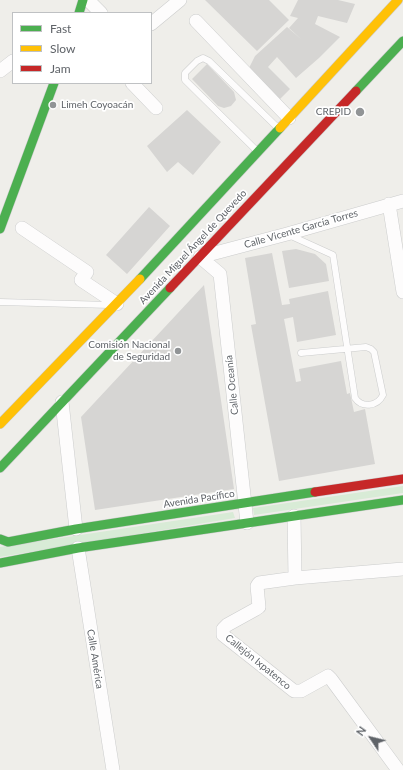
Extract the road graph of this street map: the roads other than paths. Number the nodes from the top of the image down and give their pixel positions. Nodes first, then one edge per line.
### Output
1 (180, 0) edge
2 (396, 1) edge
3 (81, 6) edge
4 (98, 12) edge
5 (196, 22) dead end
6 (152, 23) edge
7 (403, 41) edge
8 (12, 62) edge
9 (0, 72) edge
10 (54, 84) edge
11 (133, 84) edge
12 (156, 108) dead end
13 (289, 118) junction
14 (279, 129) junction
15 (258, 152) junction
16 (403, 201) edge
17 (389, 204) junction
18 (1, 225) edge
19 (22, 228) dead end
20 (287, 234) junction
21 (200, 257) junction
22 (403, 292) edge
23 (0, 302) edge
24 (117, 304) junction
25 (348, 349) junction
26 (301, 353) dead end
27 (62, 402) junction
28 (0, 424) edge
29 (0, 468) edge
30 (403, 479) edge
31 (403, 500) edge
32 (245, 503) junction
33 (294, 516) junction
34 (247, 523) junction
35 (76, 529) junction
36 (0, 539) edge
37 (78, 548) junction
38 (0, 563) edge
39 (403, 570) edge
40 (295, 578) junction
41 (113, 770) edge
42 (398, 770) edge

1 - 6 street
2 - 13 main road, Avenida Miguel Ángel de Quevedo
3 - 4 street
5 - 13 street
7 - 21 main road, Avenida Miguel Ángel de Quevedo
8 - 9 street
10 - 18 main road
11 - 12 street
13 - 14 main road, Avenida Miguel Ángel de Quevedo
14 - 15 main road, Avenida Miguel Ángel de Quevedo
14 - 15 lane
15 - 24 main road, Avenida Miguel Ángel de Quevedo
16 - 17 street, Calle Vicente García Torres
17 - 20 street, Calle Vicente García Torres
17 - 22 street
19 - 24 street
20 - 21 street, Calle Vicente García Torres
20 - 25 lane
21 - 27 main road, Avenida Miguel Ángel de Quevedo
21 - 32 street, Calle Oceanía
23 - 24 lane
24 - 28 main road, Avenida Miguel Ángel de Quevedo
25 - 25 lane
25 - 26 lane
27 - 29 main road, Avenida Miguel Ángel de Quevedo
27 - 35 street
30 - 32 main road, Avenida Pacífico
31 - 33 main road
32 - 34 street, Calle Oceanía
32 - 35 main road, Avenida Pacífico
33 - 34 main road
33 - 40 street
34 - 37 main road
35 - 36 main road, Avenida Pacífico
37 - 38 main road
37 - 41 street, Calle América
39 - 40 street, Callejón Ixpatenco
40 - 42 street, Callejón Ixpatenco

